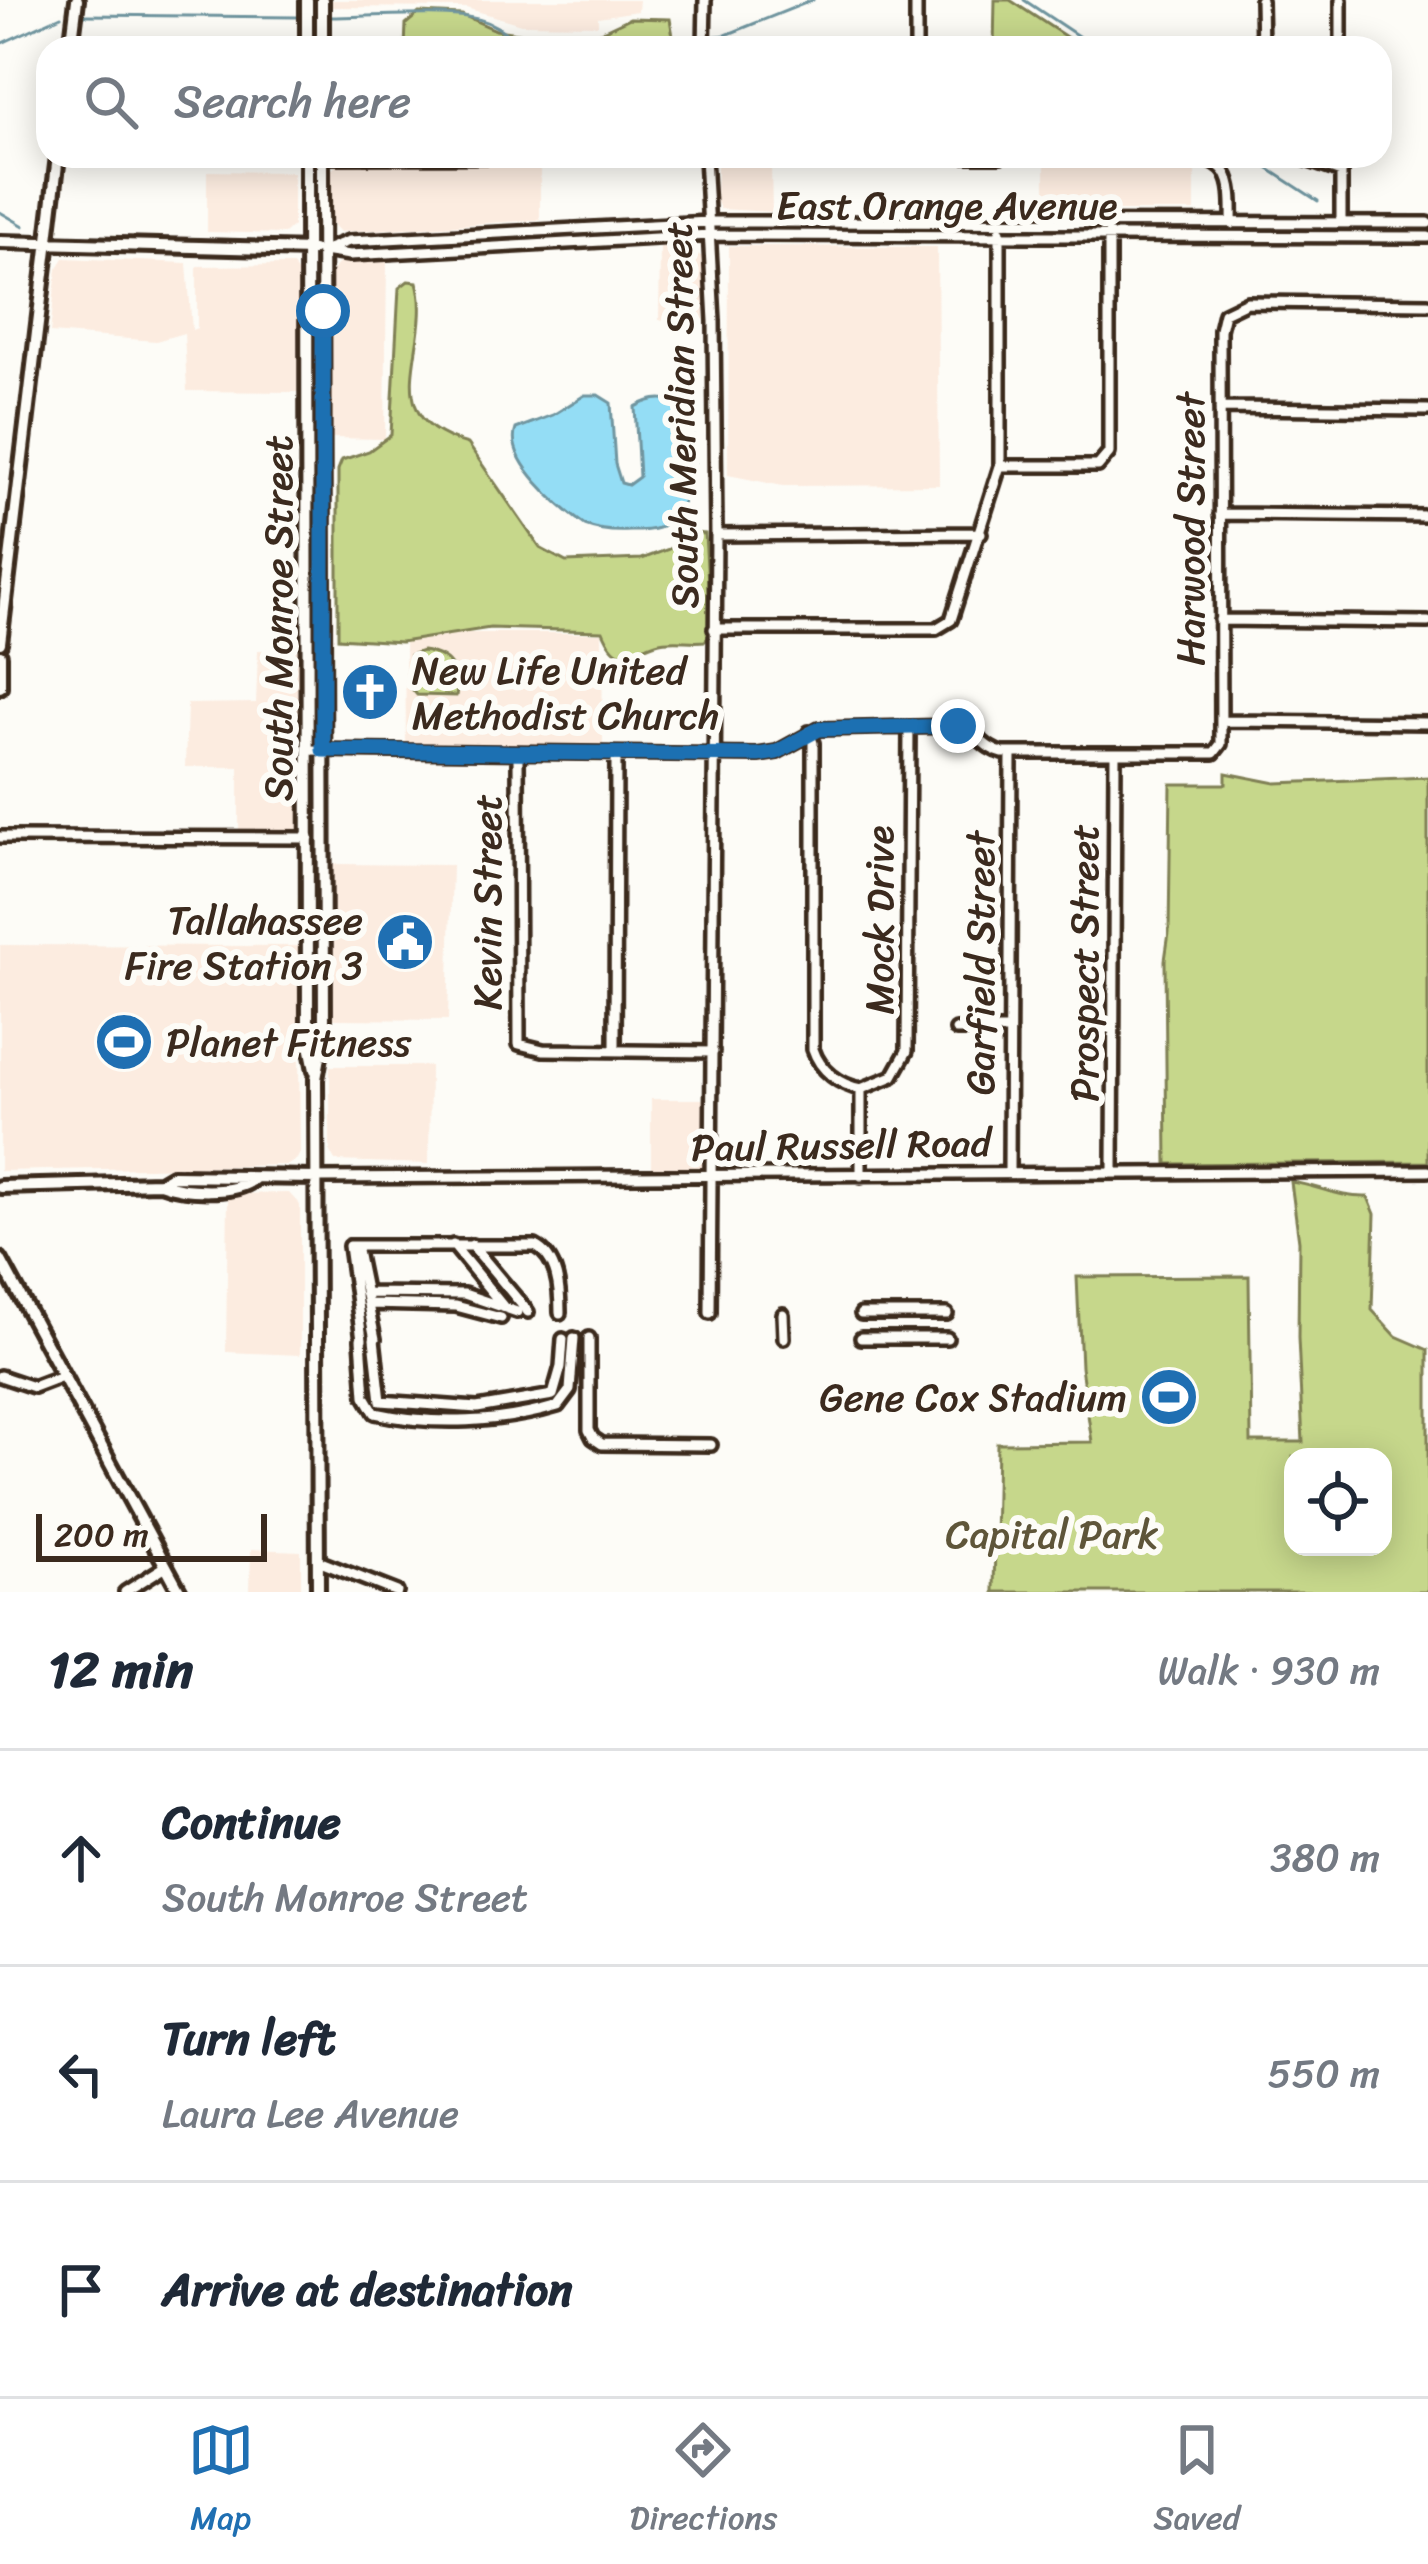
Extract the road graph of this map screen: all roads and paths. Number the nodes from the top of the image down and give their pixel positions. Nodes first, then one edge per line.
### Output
1 (76, 0) edge
2 (307, 0) edge
3 (322, 0) edge
4 (705, 0) edge
5 (916, 0) edge
6 (1261, 0) edge
7 (1341, 0) edge
8 (72, 36) edge
9 (307, 36) edge
10 (322, 36) edge
11 (704, 36) edge
12 (916, 36) edge
13 (1262, 36) edge
14 (1341, 36) edge
15 (57, 168) edge
16 (307, 168) edge
17 (322, 168) edge
18 (710, 168) edge
19 (1222, 168) edge
20 (1329, 168) edge
21 (1341, 168) edge
22 (1341, 172) junction
23 (1000, 220) junction
24 (1232, 221) junction
25 (709, 222) junction
26 (1341, 222) junction
27 (1428, 223) edge
28 (1000, 234) junction
29 (1109, 234) junction
30 (1232, 235) junction
31 (710, 236) junction
32 (1340, 236) junction
33 (1428, 236) edge
34 (0, 242) edge
35 (48, 243) junction
36 (307, 250) junction
37 (323, 250) junction
38 (1428, 304) edge
39 (1220, 408) junction
40 (1428, 410) edge
41 (1000, 466) junction
42 (1220, 514) junction
43 (1428, 516) edge
44 (981, 533) junction
45 (716, 535) junction
46 (1220, 620) junction
47 (1428, 622) edge
48 (714, 629) junction
49 (0, 643) edge
50 (0, 655) edge
51 (0, 687) edge
52 (1220, 722) junction
53 (1428, 723) edge
54 (909, 727) junction
55 (809, 732) junction
56 (309, 750) junction
57 (323, 750) junction
58 (1115, 753) junction
59 (518, 754) junction
60 (616, 754) junction
61 (1011, 754) junction
62 (715, 756) junction
63 (0, 837) edge
64 (309, 838) junction
65 (309, 906) junction
66 (324, 906) junction
67 (309, 995) junction
68 (324, 1010) junction
69 (956, 1030) dead end
70 (1009, 1030) junction
71 (615, 1051) junction
72 (713, 1052) junction
73 (316, 1079) junction
74 (861, 1089) junction
75 (1428, 1171) edge
76 (1113, 1172) junction
77 (1009, 1173) junction
78 (861, 1176) junction
79 (712, 1177) junction
80 (318, 1178) junction
81 (0, 1187) edge
82 (453, 1245) junction
83 (472, 1245) junction
84 (356, 1246) junction
85 (0, 1259) edge
86 (367, 1299) junction
87 (502, 1312) junction
88 (560, 1312) dead end
89 (710, 1313) dead end
90 (783, 1314) dead end
91 (861, 1314) dead end
92 (947, 1314) dead end
93 (784, 1338) dead end
94 (861, 1338) dead end
95 (947, 1338) dead end
96 (368, 1339) junction
97 (569, 1339) dead end
98 (589, 1339) dead end
99 (0, 1376) edge
100 (62, 1376) junction
101 (711, 1445) dead end
102 (318, 1561) junction
103 (166, 1566) junction
104 (124, 1592) edge
105 (180, 1592) edge
106 (318, 1592) edge
107 (397, 1592) edge

1 - 8 main road
2 - 9 main road
3 - 10 main road
4 - 11 street
5 - 12 street
6 - 13 street
7 - 14 street
15 - 35 main road
16 - 36 main road, South Monroe Street
17 - 37 main road, South Monroe Street
18 - 25 street, South Meridian Street
19 - 24 street
20 - 22 street
21 - 22 street
22 - 26 street
23 - 24 street, East Orange Avenue
23 - 25 street, East Orange Avenue
23 - 28 street
24 - 26 street, East Orange Avenue
24 - 30 street
25 - 31 street, South Meridian Street
25 - 37 street, East Orange Avenue
26 - 27 street, East Orange Avenue
26 - 32 street
28 - 29 street, East Orange Avenue
28 - 31 street, East Orange Avenue
28 - 41 street
29 - 30 street, East Orange Avenue
29 - 41 street
30 - 32 street, East Orange Avenue
31 - 37 street, East Orange Avenue
31 - 45 street, South Meridian Street
32 - 33 street, East Orange Avenue
34 - 35 main road, East Orange Avenue
35 - 36 main road, East Orange Avenue
35 - 49 main road
36 - 37 main road, East Orange Avenue
36 - 56 main road, South Monroe Street
37 - 57 main road, South Monroe Street
38 - 39 street, Harwood Street
39 - 40 street
39 - 42 street, Harwood Street
41 - 44 street
42 - 43 street
42 - 46 street, Harwood Street
44 - 45 street
44 - 48 street
45 - 48 street, South Meridian Street
46 - 47 street
46 - 52 street, Harwood Street
48 - 62 street, South Meridian Street
50 - 51 main road
52 - 53 street
52 - 58 street, Harwood Street
54 - 55 street
54 - 61 street
54 - 74 street, Mock Drive
55 - 62 street
55 - 74 street
56 - 57 street
56 - 64 main road, South Monroe Street
57 - 59 street
57 - 66 main road, South Monroe Street
58 - 61 street
58 - 76 street, Prospect Street
59 - 60 street
59 - 71 street, Kevin Street
60 - 62 street
60 - 71 street
61 - 70 street, Garfield Street
62 - 72 street, South Meridian Street
63 - 64 street
64 - 65 main road, South Monroe Street
65 - 66 main road
65 - 67 main road, South Monroe Street
66 - 68 main road, South Monroe Street
67 - 68 main road
67 - 73 main road, South Monroe Street
68 - 73 main road, South Monroe Street
69 - 70 street
70 - 77 street, Garfield Street
71 - 72 street
72 - 79 street, South Meridian Street
73 - 80 main road, South Monroe Street
74 - 78 street
75 - 76 street, Paul Russell Road
76 - 77 street, Paul Russell Road
77 - 78 street, Paul Russell Road
78 - 79 street, Paul Russell Road
79 - 80 street, Paul Russell Road
79 - 89 street, South Meridian Street
80 - 81 main road, Paul Russell Road
80 - 102 main road, South Monroe Street
82 - 83 street
82 - 84 street
82 - 87 street
83 - 87 street
83 - 88 street
84 - 86 street
84 - 96 street
85 - 100 main road
86 - 87 street
86 - 96 street
90 - 93 street
91 - 92 street
94 - 95 street
96 - 97 street
98 - 101 street
99 - 100 street
100 - 103 main road
102 - 106 main road, South Monroe Street
102 - 107 street
103 - 104 street
103 - 105 main road

